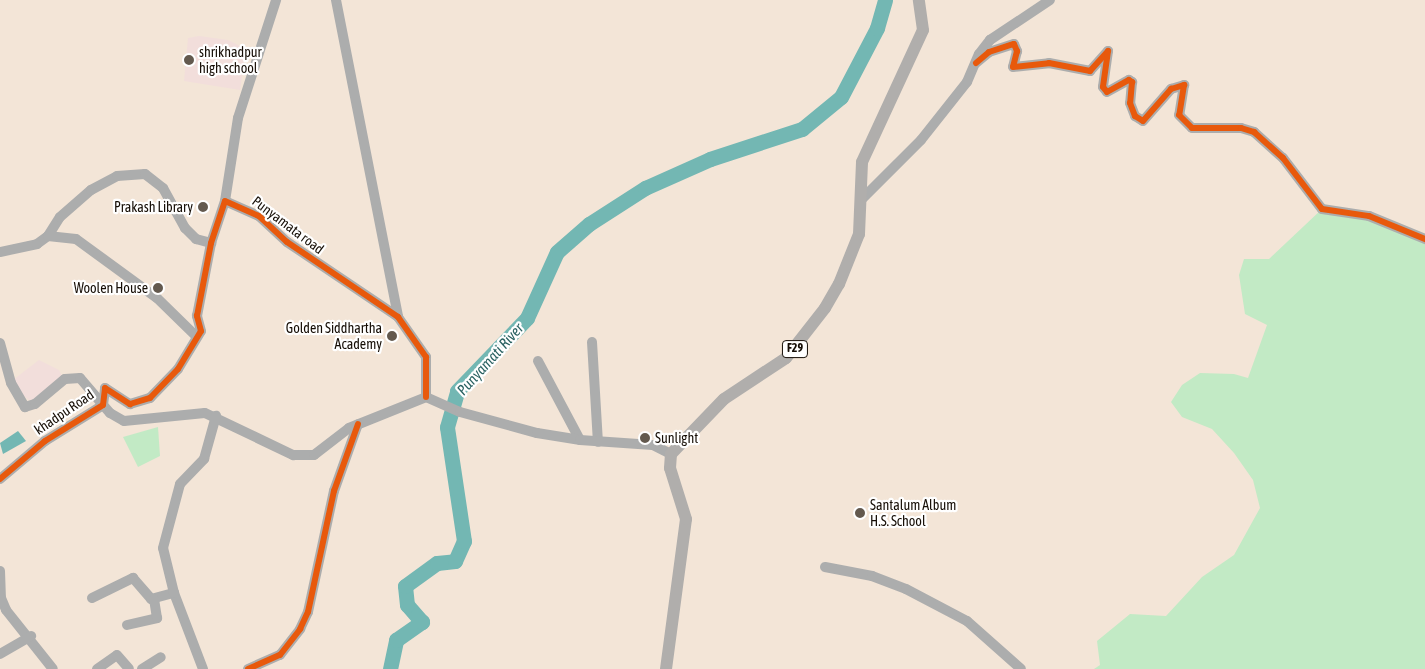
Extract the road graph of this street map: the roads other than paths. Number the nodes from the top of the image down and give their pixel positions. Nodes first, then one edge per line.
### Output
1 (276, 0) edge
2 (336, 0) edge
3 (919, 0) edge
4 (1050, 0) edge
5 (976, 63) junction
6 (225, 200) junction
7 (860, 201) junction
8 (48, 236) junction
9 (1425, 239) edge
10 (210, 243) junction
11 (0, 252) edge
12 (398, 317) junction
13 (197, 338) junction
14 (592, 342) dead end
15 (2, 350) edge
16 (538, 362) dead end
17 (429, 400) junction
18 (103, 405) junction
19 (216, 416) junction
20 (358, 424) junction
21 (580, 440) junction
22 (598, 442) junction
23 (671, 454) junction
24 (0, 479) edge
25 (825, 567) dead end
26 (0, 571) edge
27 (174, 593) junction
28 (92, 598) dead end
29 (154, 600) junction
30 (127, 624) dead end
31 (31, 636) junction
32 (0, 654) edge
33 (161, 657) dead end
34 (49, 668) edge
35 (97, 669) edge
36 (129, 669) edge
37 (142, 669) edge
38 (203, 669) edge
39 (248, 669) edge
40 (666, 669) edge
41 (1021, 669) edge

1 - 6 street
2 - 12 street
3 - 7 main road, F29
4 - 5 street
5 - 7 street
5 - 9 street
6 - 10 street
6 - 12 street, Punyamata road
7 - 23 main road, F29
8 - 10 street
8 - 11 street
8 - 13 street
10 - 13 street
12 - 17 street, Punyamata road
13 - 18 street, khadpu Road
14 - 22 street
15 - 18 street
16 - 21 street
17 - 20 street
17 - 21 street
18 - 19 street
18 - 24 street, khadpu Road
19 - 20 street
19 - 27 street
20 - 39 street
21 - 22 street
22 - 23 street
23 - 40 main road
25 - 41 street
26 - 31 street
27 - 29 street
27 - 38 street
28 - 29 street
29 - 30 street
31 - 32 street
31 - 34 street
33 - 37 street
35 - 36 street

